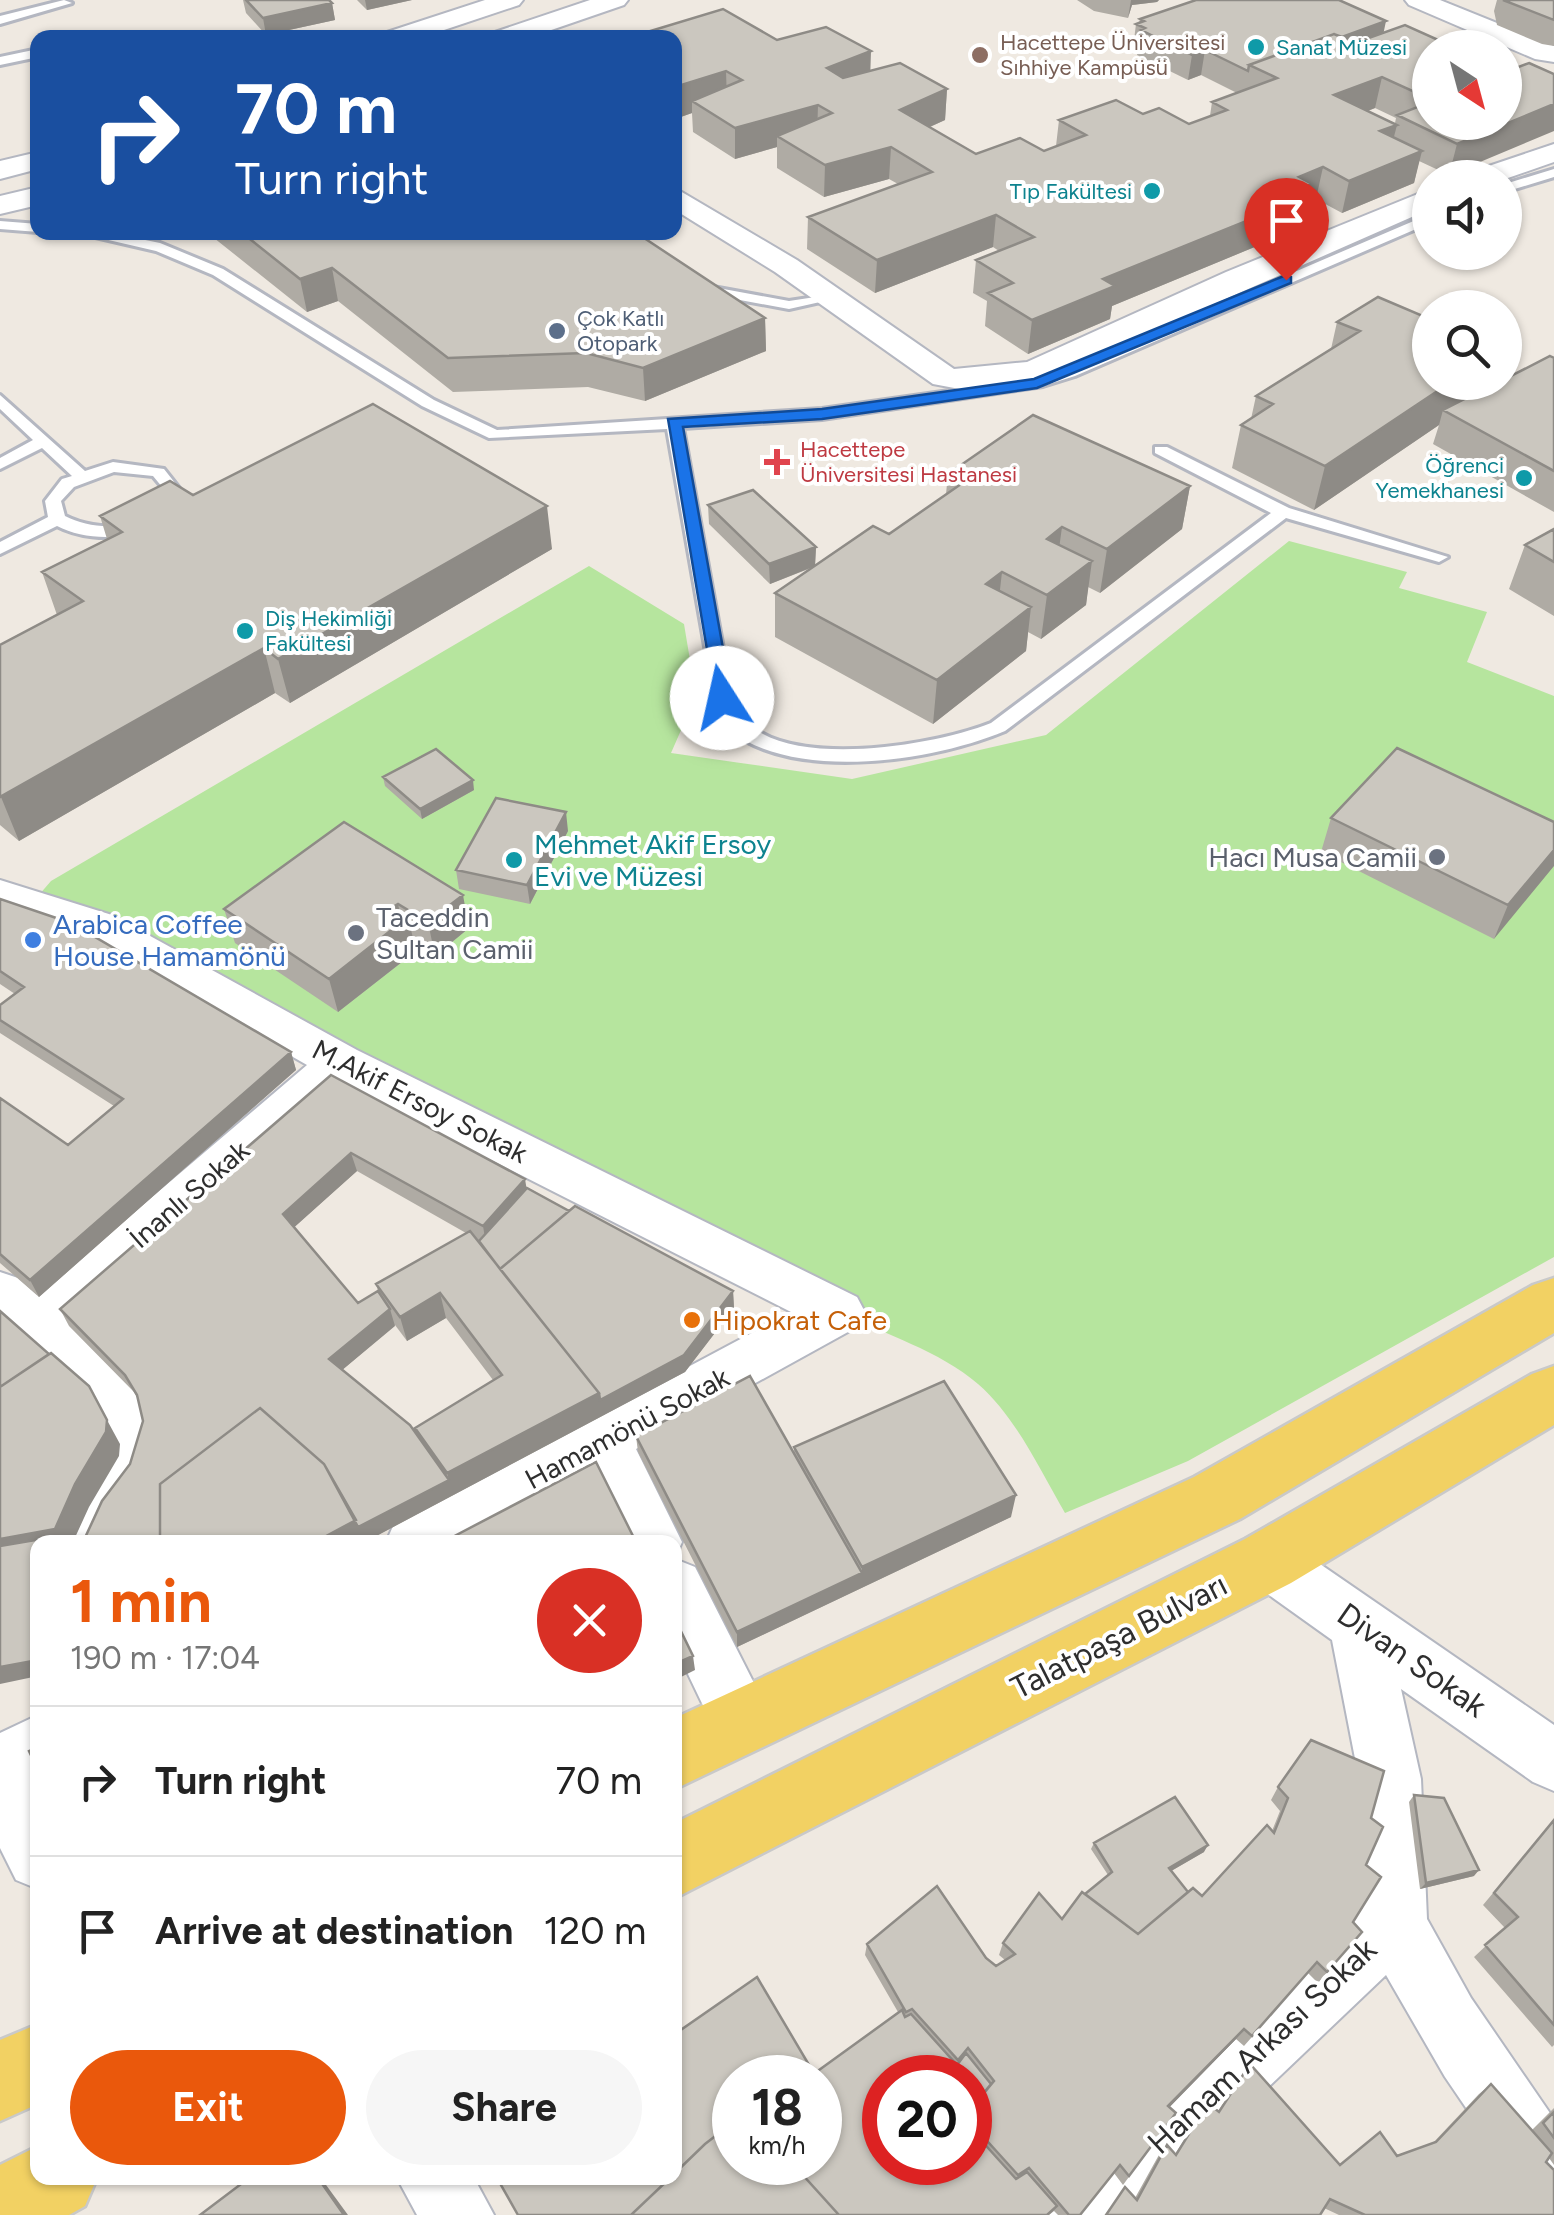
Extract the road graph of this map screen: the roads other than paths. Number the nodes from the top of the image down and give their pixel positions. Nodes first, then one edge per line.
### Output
1 (62, 0) edge
2 (510, 0) edge
3 (538, 0) edge
4 (586, 0) edge
5 (615, 0) edge
6 (1418, 0) edge
7 (0, 20) edge
8 (417, 30) edge
9 (448, 30) edge
10 (499, 30) edge
11 (525, 30) edge
12 (1554, 54) edge
13 (30, 55) edge
14 (0, 61) edge
15 (1554, 152) edge
16 (30, 162) edge
17 (1522, 163) edge
18 (0, 170) edge
19 (30, 172) edge
20 (1554, 173) edge
21 (0, 178) edge
22 (1522, 183) edge
23 (30, 190) edge
24 (0, 196) edge
25 (30, 198) edge
26 (682, 201) edge
27 (0, 206) edge
28 (1412, 206) edge
29 (682, 212) edge
30 (0, 225) edge
31 (1412, 226) edge
32 (30, 227) edge
33 (126, 240) edge
34 (684, 286) edge
35 (822, 300) junction
36 (970, 395) junction
37 (0, 400) edge
38 (674, 422) junction
39 (44, 441) junction
40 (1162, 450) dead end
41 (0, 464) edge
42 (81, 476) junction
43 (1283, 512) junction
44 (57, 520) junction
45 (0, 549) edge
46 (1439, 556) dead end
47 (0, 895) edge
48 (342, 1063) junction
49 (1554, 1303) edge
50 (18, 1309) edge
51 (838, 1312) joint
52 (1547, 1406) edge
53 (604, 1441) junction
54 (91, 1535) edge
55 (427, 1535) edge
56 (651, 1535) edge
57 (1268, 1561) junction
58 (682, 1600) edge
59 (1358, 1622) junction
60 (742, 1722) junction
61 (1549, 1747) edge
62 (30, 1749) edge
63 (682, 1751) edge
64 (0, 1766) edge
65 (0, 1783) edge
66 (30, 1842) edge
67 (682, 1858) edge
68 (1395, 1922) junction
69 (30, 2066) edge
70 (0, 2082) edge
71 (1554, 2178) edge
72 (44, 2185) edge
73 (437, 2185) edge
74 (0, 2208) edge
75 (459, 2215) edge
76 (1083, 2215) edge

1 - 7 lane
2 - 8 street
3 - 9 street
4 - 10 street
5 - 11 street
6 - 12 street
13 - 14 lane
15 - 17 street
16 - 18 street
19 - 21 street
20 - 22 lane
23 - 24 street
25 - 27 street
26 - 28 street
29 - 35 lane
30 - 32 lane
31 - 36 lane
33 - 38 lane
34 - 35 lane
35 - 36 lane
36 - 38 lane
37 - 39 lane
38 - 43 lane
39 - 41 lane
39 - 42 lane
40 - 43 lane
42 - 44 lane
42 - 44 lane
43 - 46 lane
44 - 45 lane
47 - 48 street, M.Akif Ersoy Sokak
48 - 50 street, İnanlı Sokak
48 - 51 street, M.Akif Ersoy Sokak
49 - 60 main road
50 - 54 street
51 - 53 street, Hamamönü Sokak
52 - 57 main road, Talatpaşa Bulvarı
53 - 55 street, Hamamönü Sokak
53 - 56 street
57 - 59 street, Divan Sokak
57 - 67 main road, Talatpaşa Bulvarı
58 - 60 street
59 - 61 street, Divan Sokak
59 - 68 street, Hamam Arkası Sokak
60 - 63 main road
62 - 64 street
65 - 66 street
68 - 71 street
68 - 76 street, Hamam Arkası Sokak
69 - 70 main road
72 - 74 main road
73 - 75 street

